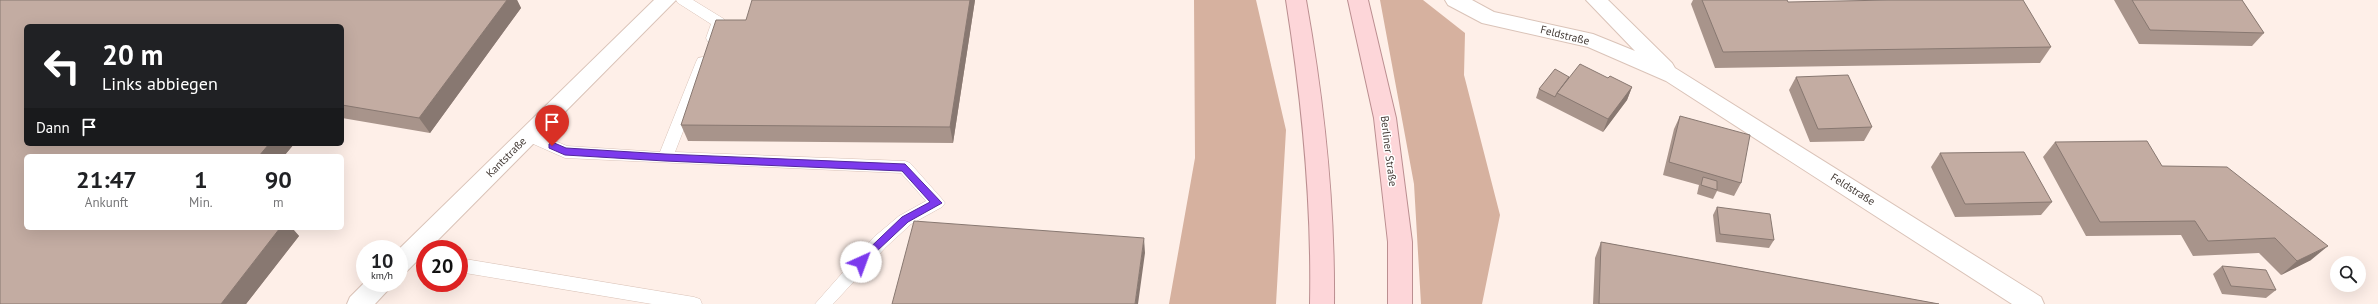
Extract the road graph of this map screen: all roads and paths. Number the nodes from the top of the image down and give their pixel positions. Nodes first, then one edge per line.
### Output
1 (666, 0) edge
2 (684, 0) edge
3 (1296, 0) edge
4 (1358, 0) edge
5 (1455, 0) edge
6 (1596, 0) edge
7 (1673, 76) junction
8 (527, 135) junction
9 (665, 158) junction
10 (429, 240) edge
11 (468, 266) edge
12 (371, 292) edge
13 (359, 304) edge
14 (694, 304) edge
15 (823, 304) edge
16 (1322, 304) edge
17 (1400, 304) edge
18 (2032, 304) edge

1 - 8 street, Kantstraße
2 - 9 lane
3 - 16 main road
4 - 17 main road, Berliner Straße
5 - 7 street, Feldstraße
6 - 7 street, Feldstraße
7 - 18 street, Feldstraße
8 - 9 lane
8 - 10 street, Kantstraße
9 - 15 lane
11 - 14 lane
12 - 13 street

